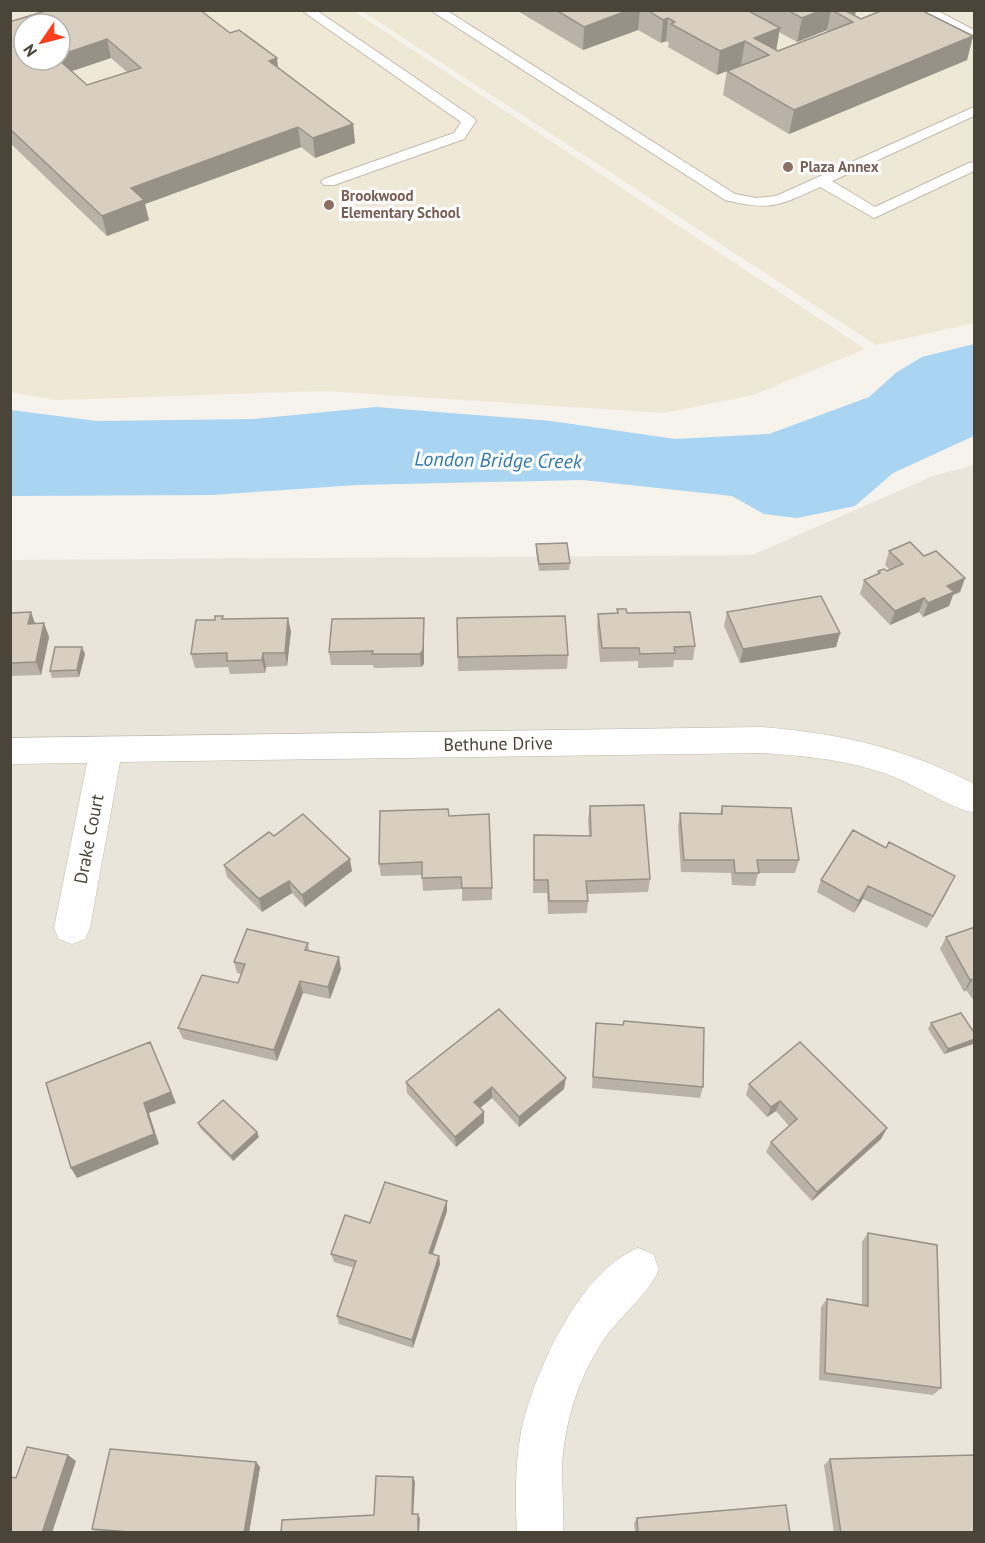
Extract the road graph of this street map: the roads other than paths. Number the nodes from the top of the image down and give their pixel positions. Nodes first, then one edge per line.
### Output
1 (307, 10) edge
2 (436, 10) edge
3 (925, 10) edge
4 (975, 35) edge
5 (975, 111) edge
6 (975, 166) edge
7 (329, 182) dead end
8 (821, 182) junction
9 (106, 750) junction
10 (10, 751) edge
11 (975, 800) edge
12 (72, 928) dead end
13 (638, 1269) dead end
14 (540, 1533) edge

1 - 7 lane
2 - 8 lane
3 - 4 lane
5 - 8 lane
6 - 8 lane
9 - 10 street, Bethune Drive
9 - 11 street, Bethune Drive
9 - 12 street, Drake Court
13 - 14 street

